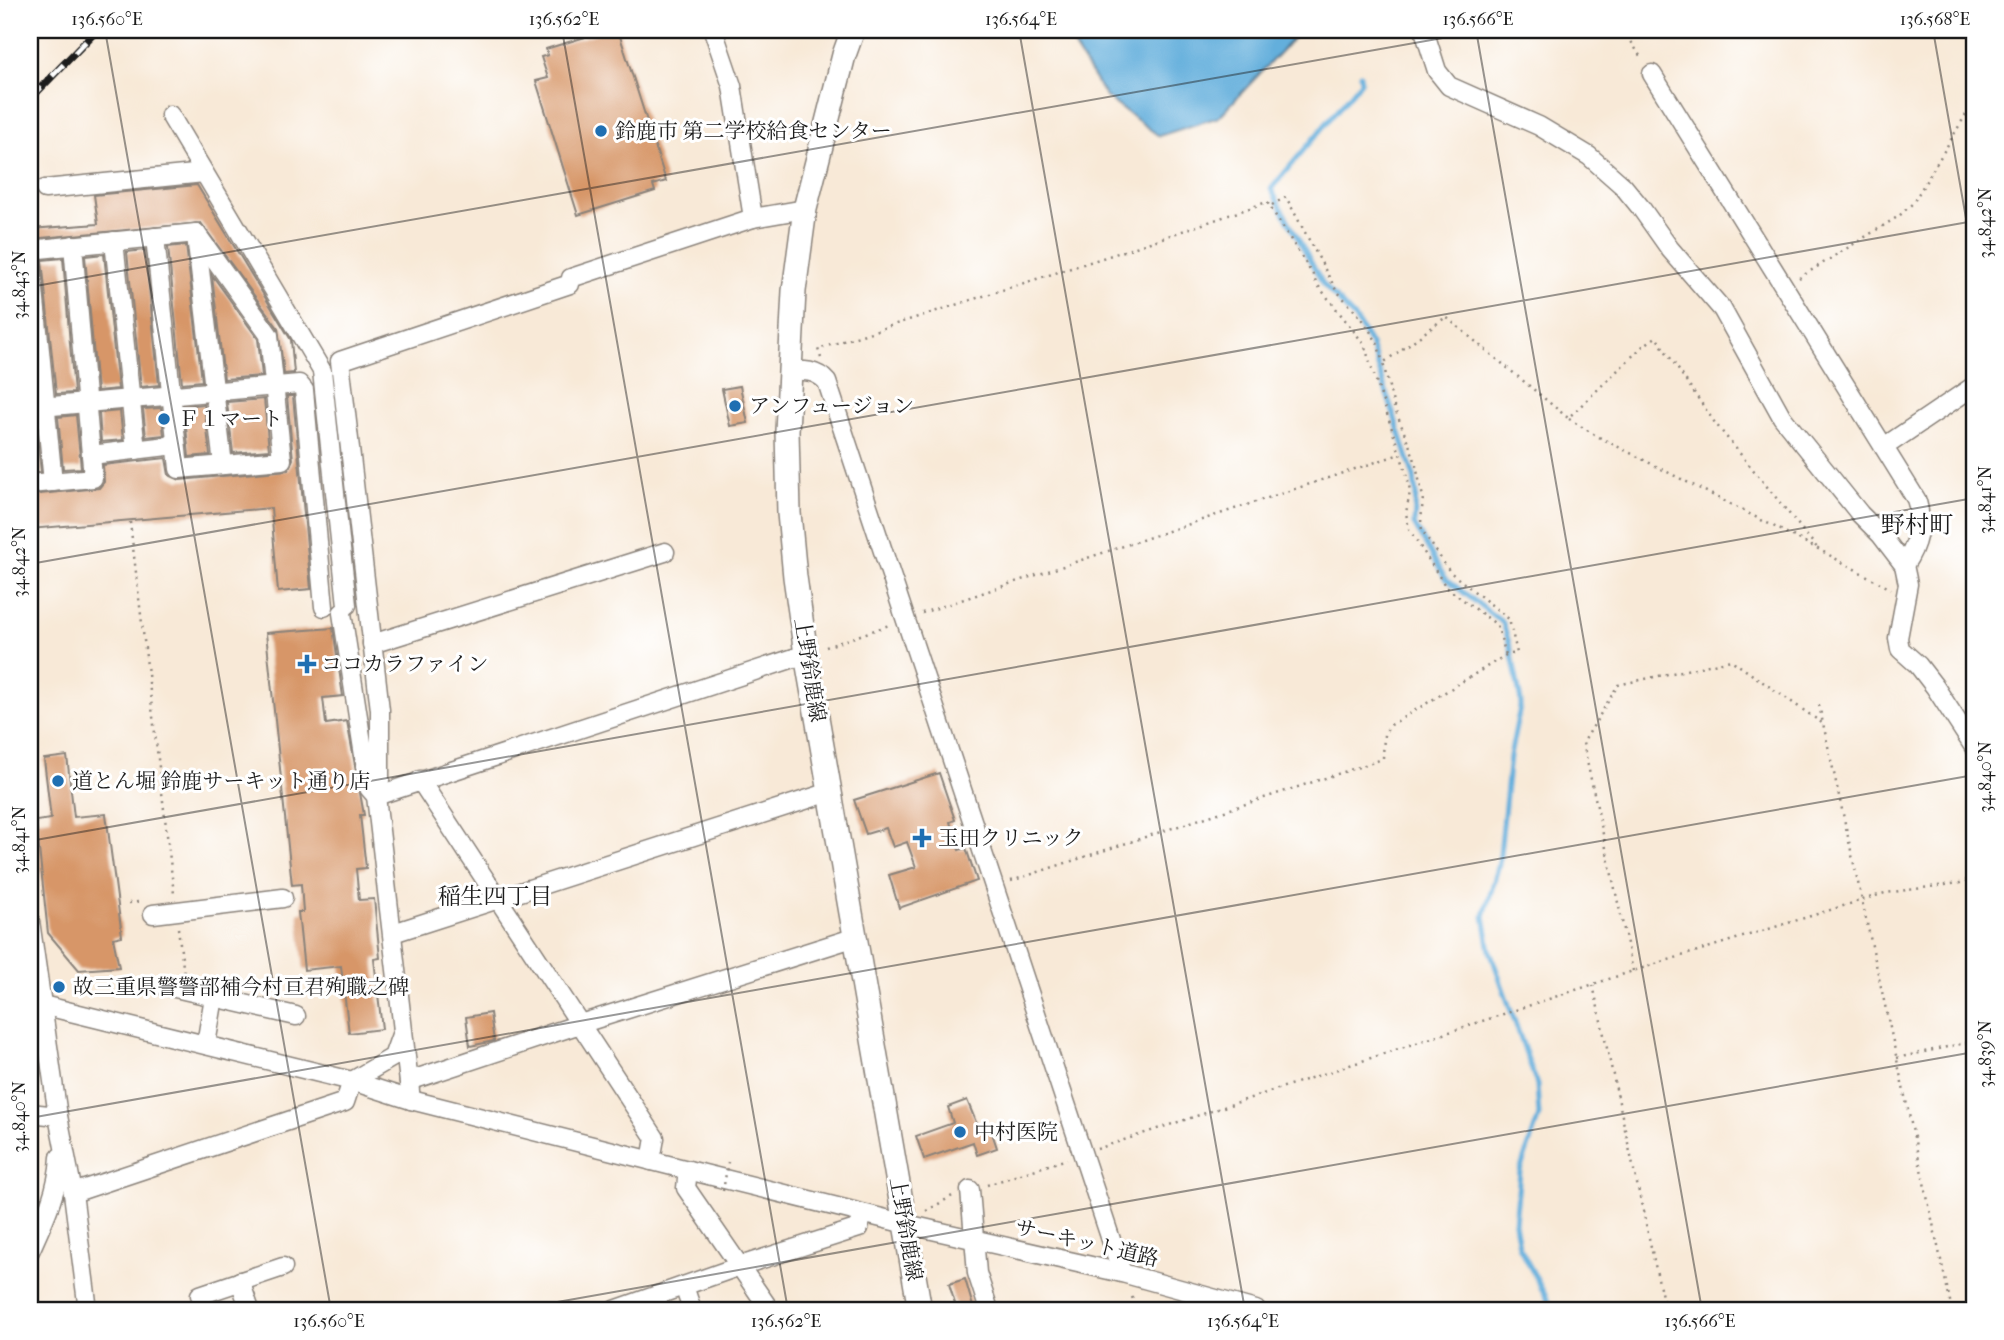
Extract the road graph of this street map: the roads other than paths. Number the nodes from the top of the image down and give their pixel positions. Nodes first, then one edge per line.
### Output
1 (713, 30) edge
2 (853, 30) edge
3 (1424, 30) edge
4 (1651, 74) road end
5 (170, 115) dead end
6 (204, 173) junction
7 (45, 190) dead end
8 (805, 209) junction
9 (753, 218) junction
10 (196, 233) junction
11 (155, 237) junction
12 (114, 241) junction
13 (73, 245) junction
14 (30, 250) edge
15 (789, 371) junction
16 (273, 385) junction
17 (1974, 386) edge
18 (214, 391) junction
19 (171, 395) junction
20 (130, 399) junction
21 (86, 403) junction
22 (38, 407) edge
23 (176, 445) junction
24 (1884, 447) junction
25 (136, 450) junction
26 (91, 455) junction
27 (223, 465) junction
28 (53, 482) junction
29 (30, 484) edge
30 (664, 552) dead end
31 (1905, 565) junction
32 (324, 607) dead end
33 (346, 608) junction
34 (372, 644) junction
35 (806, 654) junction
36 (375, 671) junction
37 (1974, 747) edge
38 (420, 780) junction
39 (830, 792) junction
40 (376, 796) junction
41 (283, 898) dead end
42 (497, 900) junction
43 (153, 914) dead end
44 (30, 921) edge
45 (393, 933) junction
46 (856, 937) junction
47 (162, 985) dead end
48 (214, 997) junction
49 (36, 1004) edge
50 (296, 1016) dead end
51 (580, 1024) junction
52 (404, 1026) junction
53 (205, 1044) junction
54 (352, 1081) junction
55 (409, 1081) junction
56 (411, 1100) junction
57 (30, 1113) edge
58 (59, 1124) junction
59 (651, 1161) junction
60 (688, 1170) junction
61 (970, 1190) road end
62 (73, 1193) junction
63 (863, 1214) junction
64 (906, 1224) junction
65 (974, 1240) junction
66 (30, 1251) edge
67 (740, 1266) junction
68 (284, 1267) dead end
69 (1122, 1273) junction
70 (240, 1281) junction
71 (684, 1286) junction
72 (200, 1295) dead end
73 (88, 1310) edge
74 (250, 1310) edge
75 (615, 1310) edge
76 (692, 1310) edge
77 (770, 1310) edge
78 (920, 1310) edge
79 (989, 1310) edge
80 (1256, 1310) edge

1 - 9 street
2 - 8 main road, 上野鈴鹿線
3 - 31 street
4 - 24 street
5 - 6 street
6 - 7 street
6 - 33 street
8 - 9 street
8 - 15 main road, 上野鈴鹿線
9 - 34 street
10 - 11 street
10 - 16 street
10 - 18 street
11 - 12 street
11 - 19 street
12 - 13 street
12 - 20 street
13 - 14 street
13 - 21 street
14 - 22 street
15 - 35 main road, 上野鈴鹿線
15 - 69 street
16 - 18 street
16 - 27 street
16 - 32 street
17 - 24 street
18 - 19 street
18 - 27 street
19 - 20 street
19 - 23 street
20 - 21 street
20 - 25 street
21 - 22 street
21 - 26 street
22 - 28 street
23 - 25 street
23 - 27 street
24 - 31 street
25 - 26 street
26 - 28 street
28 - 29 street
30 - 34 street
31 - 37 street
33 - 36 street
33 - 40 street
34 - 36 street
35 - 38 street
35 - 39 main road, 上野鈴鹿線
36 - 40 street
38 - 40 street
38 - 42 street
39 - 42 street
39 - 46 main road, 上野鈴鹿線
40 - 45 street
41 - 43 street
42 - 45 street
42 - 51 street
44 - 49 street
45 - 52 street
46 - 51 street
46 - 64 main road, 上野鈴鹿線
47 - 48 street
48 - 50 street
48 - 53 street
49 - 53 street, サーキット道路
49 - 58 street
51 - 55 street
51 - 59 street
52 - 54 street
52 - 55 street
53 - 54 street, サーキット道路
54 - 56 street, サーキット道路
54 - 62 street
55 - 56 street
56 - 59 street, サーキット道路
57 - 58 street
58 - 62 street
58 - 66 street
59 - 60 street, サーキット道路
60 - 63 street, サーキット道路
60 - 67 street
61 - 65 street
62 - 73 street
63 - 64 street, サーキット道路
63 - 67 street
64 - 65 street, サーキット道路
64 - 78 main road, 上野鈴鹿線
65 - 69 street, サーキット道路
65 - 79 street
67 - 71 street
67 - 77 street
68 - 70 street
69 - 80 street, サーキット道路
70 - 72 street
70 - 74 street
71 - 75 street
71 - 76 street

